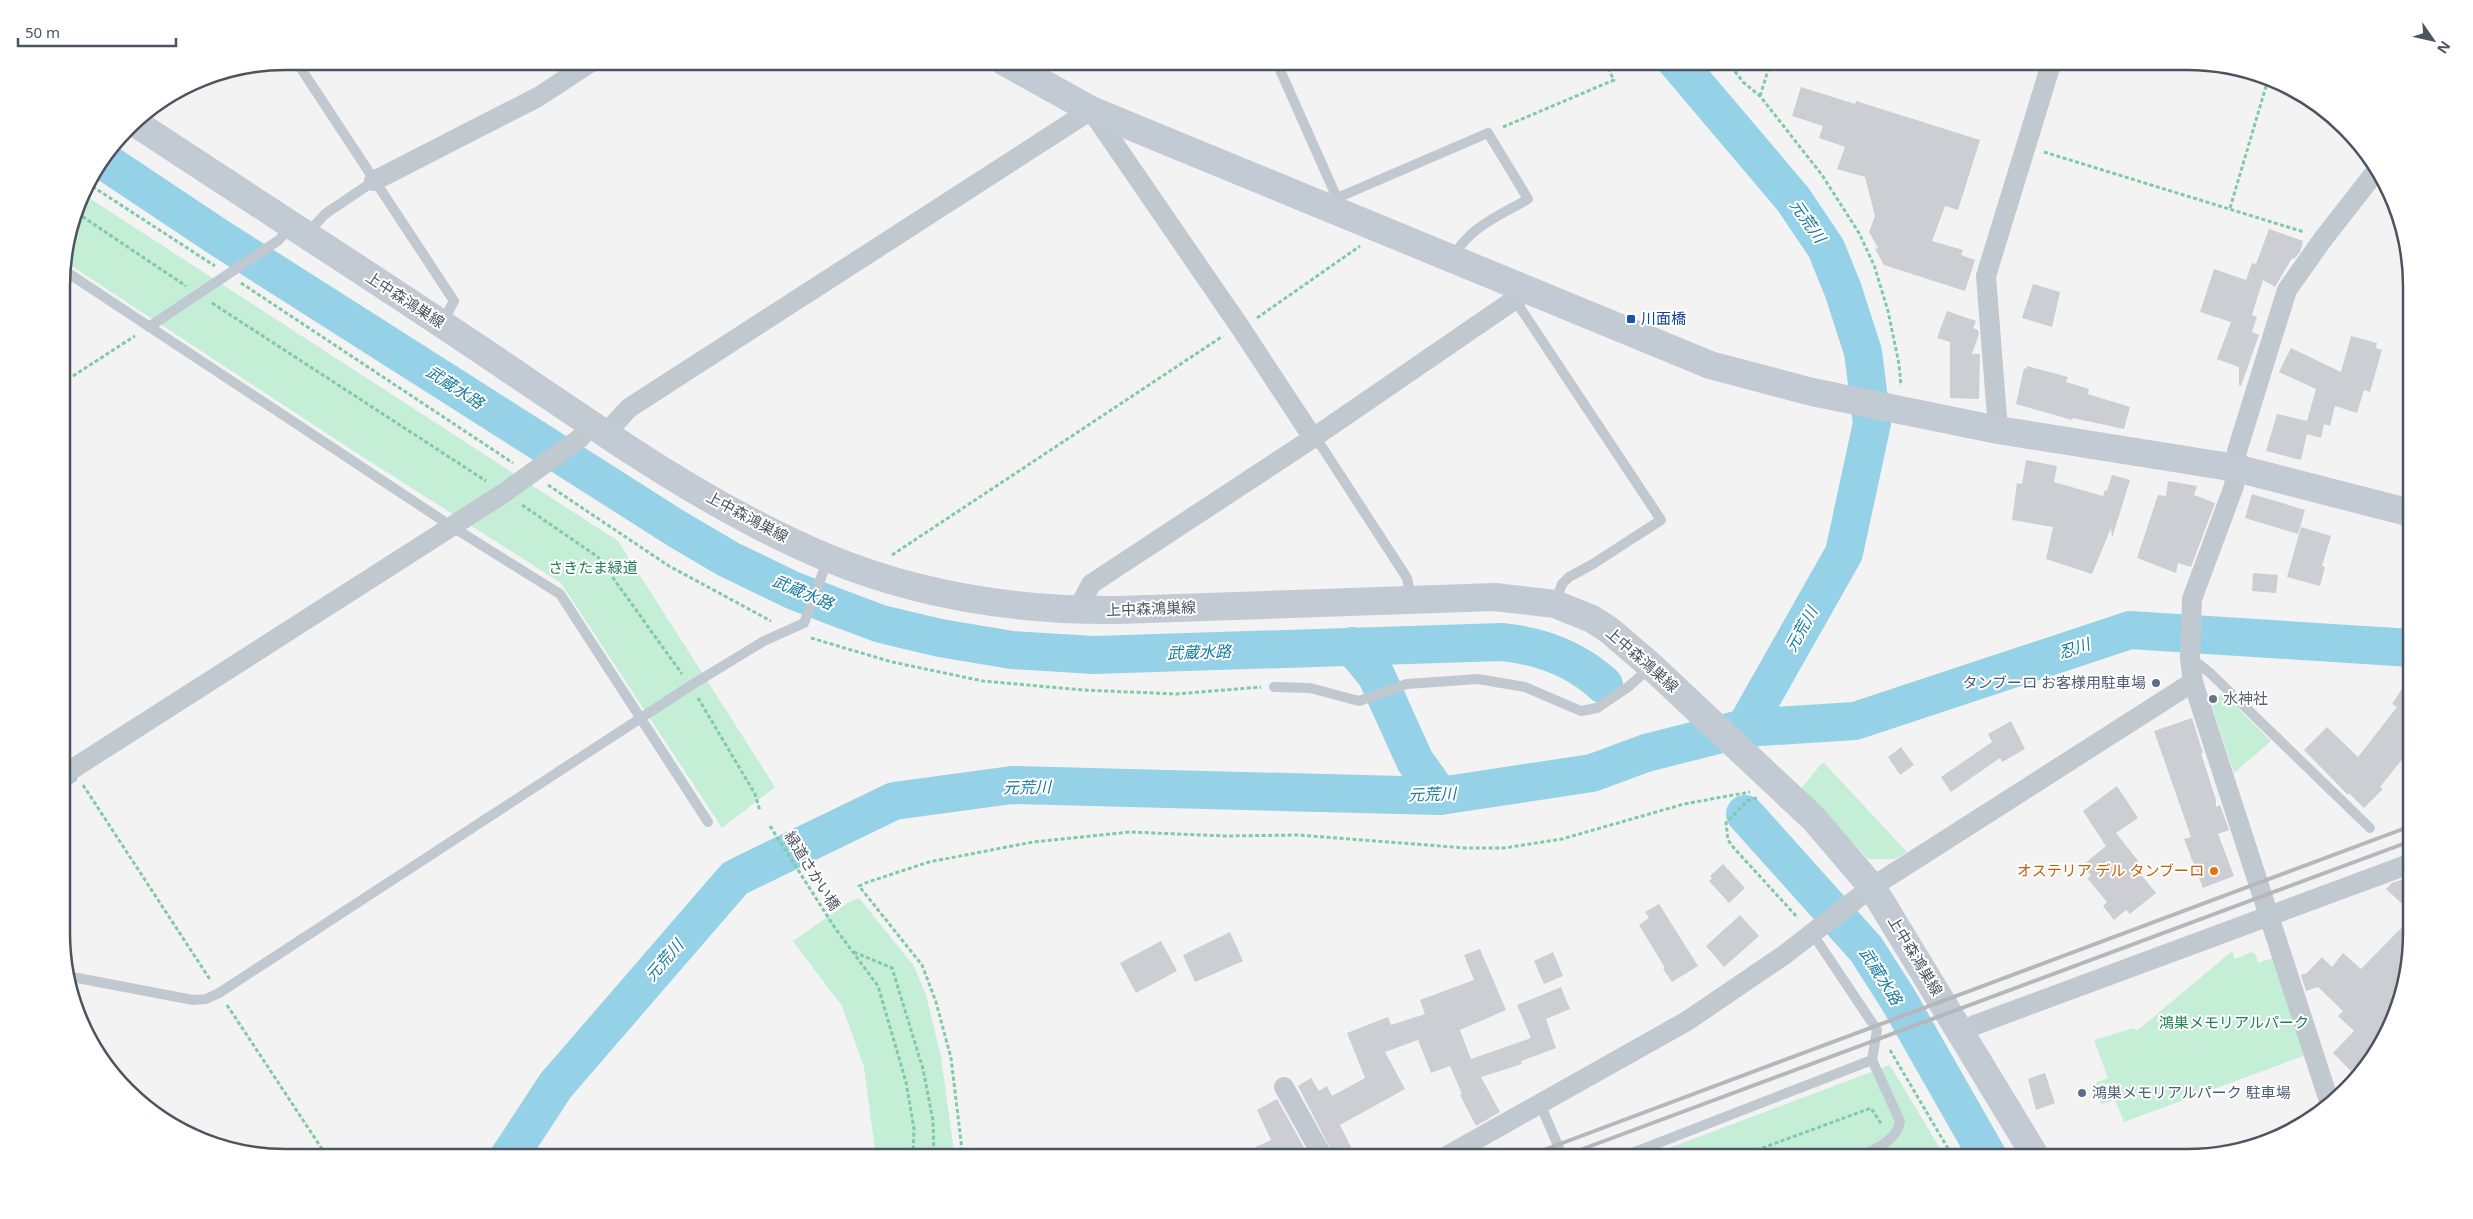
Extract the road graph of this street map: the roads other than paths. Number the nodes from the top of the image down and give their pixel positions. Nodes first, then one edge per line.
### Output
1 (302, 70) edge
2 (579, 70) edge
3 (1019, 70) edge
4 (1280, 70) edge
5 (2049, 70) edge
6 (1090, 110) junction
7 (141, 127) edge
8 (2373, 176) edge
9 (374, 181) junction
10 (1335, 203) junction
11 (292, 234) junction
12 (1453, 258) junction
13 (70, 274) edge
14 (1522, 295) junction
15 (442, 324) junction
16 (149, 327) junction
17 (1998, 430) junction
18 (593, 432) junction
19 (1313, 438) junction
20 (2236, 468) junction
21 (2403, 511) edge
22 (450, 526) junction
23 (825, 569) junction
24 (1411, 598) junction
25 (1555, 604) junction
26 (1077, 611) junction
27 (2190, 658) junction
28 (1658, 672) junction
29 (2193, 682) junction
30 (1274, 687) road end
31 (642, 719) junction
32 (70, 771) edge
33 (708, 822) dead end
34 (2370, 828) dead end
35 (2403, 866) edge
36 (1864, 893) junction
37 (2269, 916) junction
38 (1818, 929) junction
39 (75, 977) edge
40 (1961, 1032) junction
41 (1872, 1060) junction
42 (1284, 1087) dead end
43 (2328, 1096) edge
44 (1540, 1104) junction
45 (1318, 1149) edge
46 (1461, 1149) edge
47 (1559, 1149) edge
48 (1643, 1149) edge
49 (1872, 1149) edge
50 (2031, 1149) edge

1 - 9 lane
2 - 9 street
3 - 6 main road
4 - 10 lane
5 - 17 street
6 - 10 main road
6 - 18 street
6 - 19 street
7 - 11 main road, 上中森鴻巣線
8 - 20 street
9 - 11 lane
9 - 15 lane
10 - 12 main road
10 - 12 lane
11 - 15 main road, 上中森鴻巣線
11 - 16 lane
12 - 14 main road
13 - 16 lane
14 - 17 main road
14 - 19 street
14 - 25 lane
15 - 18 main road, 上中森鴻巣線
16 - 22 lane
17 - 20 main road
18 - 22 street
18 - 23 main road, 上中森鴻巣線
19 - 24 lane
19 - 26 street
20 - 21 main road
20 - 27 street
22 - 31 lane
22 - 32 street
23 - 26 main road, 上中森鴻巣線
23 - 31 lane
24 - 25 main road, 上中森鴻巣線
24 - 26 main road, 上中森鴻巣線
25 - 28 main road, 上中森鴻巣線
27 - 29 street
27 - 34 lane
28 - 30 lane
28 - 36 main road, 上中森鴻巣線
29 - 36 street
29 - 37 street
31 - 33 lane
31 - 39 lane
35 - 37 street
36 - 38 street
36 - 40 main road, 上中森鴻巣線
37 - 40 street
37 - 43 street
38 - 41 lane
38 - 44 street
40 - 50 main road, 上中森鴻巣線
41 - 48 lane
41 - 49 lane
42 - 45 street
44 - 46 street
44 - 47 lane

